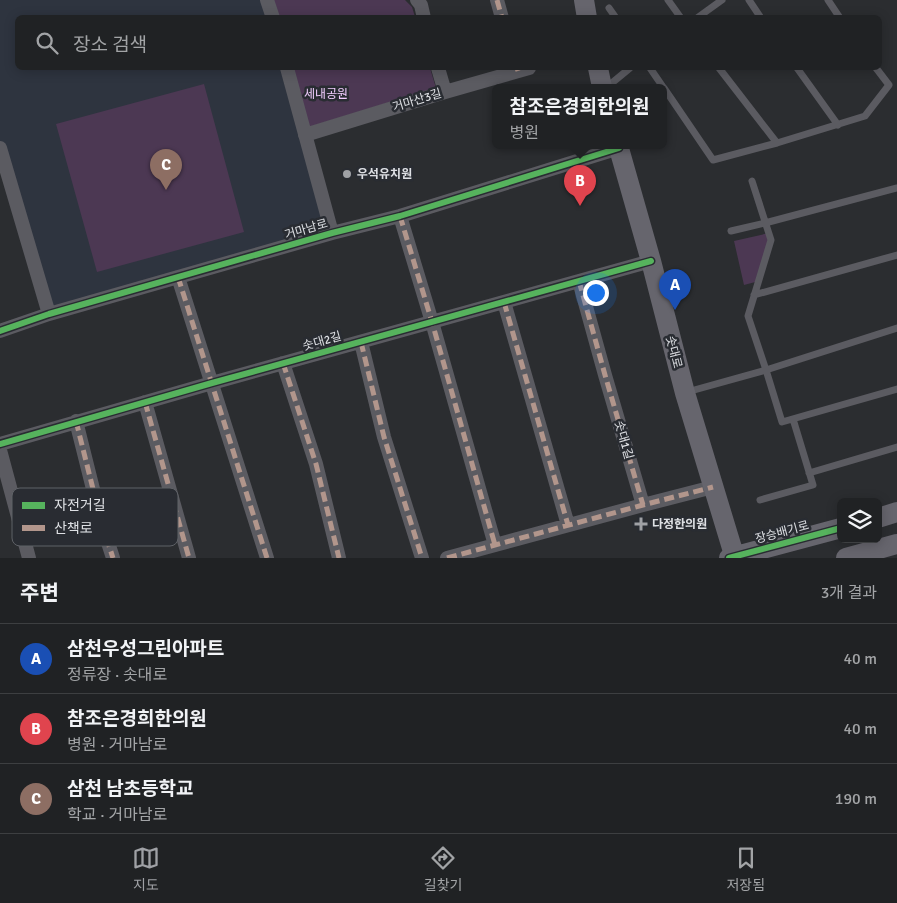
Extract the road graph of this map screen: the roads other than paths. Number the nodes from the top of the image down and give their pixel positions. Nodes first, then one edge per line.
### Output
1 (267, 0) edge
2 (417, 0) edge
3 (497, 0) edge
4 (584, 0) edge
5 (668, 0) edge
6 (722, 0) edge
7 (749, 0) edge
8 (828, 0) edge
9 (609, 8) dead end
10 (272, 15) edge
11 (423, 15) edge
12 (501, 15) edge
13 (586, 15) edge
14 (614, 15) edge
15 (679, 15) edge
16 (701, 15) edge
17 (759, 15) edge
18 (838, 15) edge
19 (288, 70) edge
20 (438, 70) edge
21 (518, 70) edge
22 (598, 70) edge
23 (627, 70) edge
24 (651, 70) edge
25 (721, 70) edge
26 (798, 70) edge
27 (878, 70) edge
28 (601, 84) edge
29 (610, 84) edge
30 (660, 84) edge
31 (444, 92) junction
32 (667, 94) edge
33 (838, 125) junction
34 (305, 135) junction
35 (777, 143) junction
36 (0, 148) edge
37 (612, 149) edge
38 (619, 149) edge
39 (752, 181) dead end
40 (897, 188) edge
41 (400, 216) junction
42 (766, 223) junction
43 (731, 231) dead end
44 (332, 234) junction
45 (897, 255) edge
46 (651, 261) junction
47 (178, 277) junction
48 (579, 281) junction
49 (754, 295) junction
50 (504, 302) junction
51 (49, 314) junction
52 (432, 322) junction
53 (897, 328) edge
54 (0, 331) edge
55 (361, 342) junction
56 (283, 364) junction
57 (766, 370) junction
58 (212, 383) junction
59 (897, 388) edge
60 (685, 393) junction
61 (145, 402) junction
62 (793, 419) junction
63 (76, 421) junction
64 (0, 444) edge
65 (897, 447) edge
66 (0, 450) edge
67 (809, 473) junction
68 (713, 487) junction
69 (93, 488) edge
70 (169, 488) edge
71 (12, 496) edge
72 (760, 500) dead end
73 (643, 504) junction
74 (897, 512) edge
75 (882, 517) edge
76 (178, 519) edge
77 (568, 525) junction
78 (837, 529) edge
79 (897, 544) edge
80 (495, 545) junction
81 (108, 546) edge
82 (733, 557) edge
83 (112, 558) edge
84 (189, 558) edge
85 (267, 558) edge
86 (339, 558) edge
87 (422, 558) edge
88 (447, 558) edge
89 (846, 558) edge

1 - 10 street
2 - 11 street
3 - 12 street
4 - 13 street
5 - 15 lane
6 - 16 lane
7 - 17 lane
8 - 18 lane
9 - 14 lane
19 - 34 street
20 - 31 street
21 - 31 street, 거마산3길
22 - 28 street
23 - 29 lane
24 - 30 lane
25 - 35 lane
26 - 33 lane
27 - 33 lane
31 - 34 street, 거마산3길
32 - 35 lane
33 - 35 lane
34 - 44 street
36 - 51 street
37 - 41 street, 거마남로
38 - 46 street, 솟대로
39 - 42 lane
40 - 42 lane
41 - 44 street, 거마남로
41 - 52 street
42 - 43 lane
42 - 49 lane
44 - 47 street, 거마남로
45 - 49 lane
46 - 48 street, 솟대2길
46 - 60 street, 솟대로
47 - 51 street, 거마남로
47 - 58 street
48 - 50 street, 솟대2길
48 - 73 street, 솟대1길
49 - 57 lane
50 - 52 street, 솟대2길
50 - 77 street
51 - 54 street, 거마남로
52 - 55 street, 솟대2길
52 - 80 street
53 - 57 lane
55 - 56 street, 솟대2길
55 - 87 street, 솟대2길
56 - 58 street, 솟대2길
56 - 86 street
57 - 60 lane
57 - 62 lane
58 - 61 street, 솟대2길
58 - 85 street
59 - 62 lane
60 - 68 street, 솟대로
61 - 63 street, 솟대2길
61 - 70 street
62 - 67 lane
63 - 64 street, 솟대2길
63 - 69 street
65 - 67 lane
66 - 71 street
67 - 72 lane
68 - 73 street
68 - 82 street, 솟대로
73 - 77 street
74 - 75 street
76 - 84 street
77 - 80 street
78 - 82 street, 장승배기로
79 - 89 street
80 - 88 street
81 - 83 street

